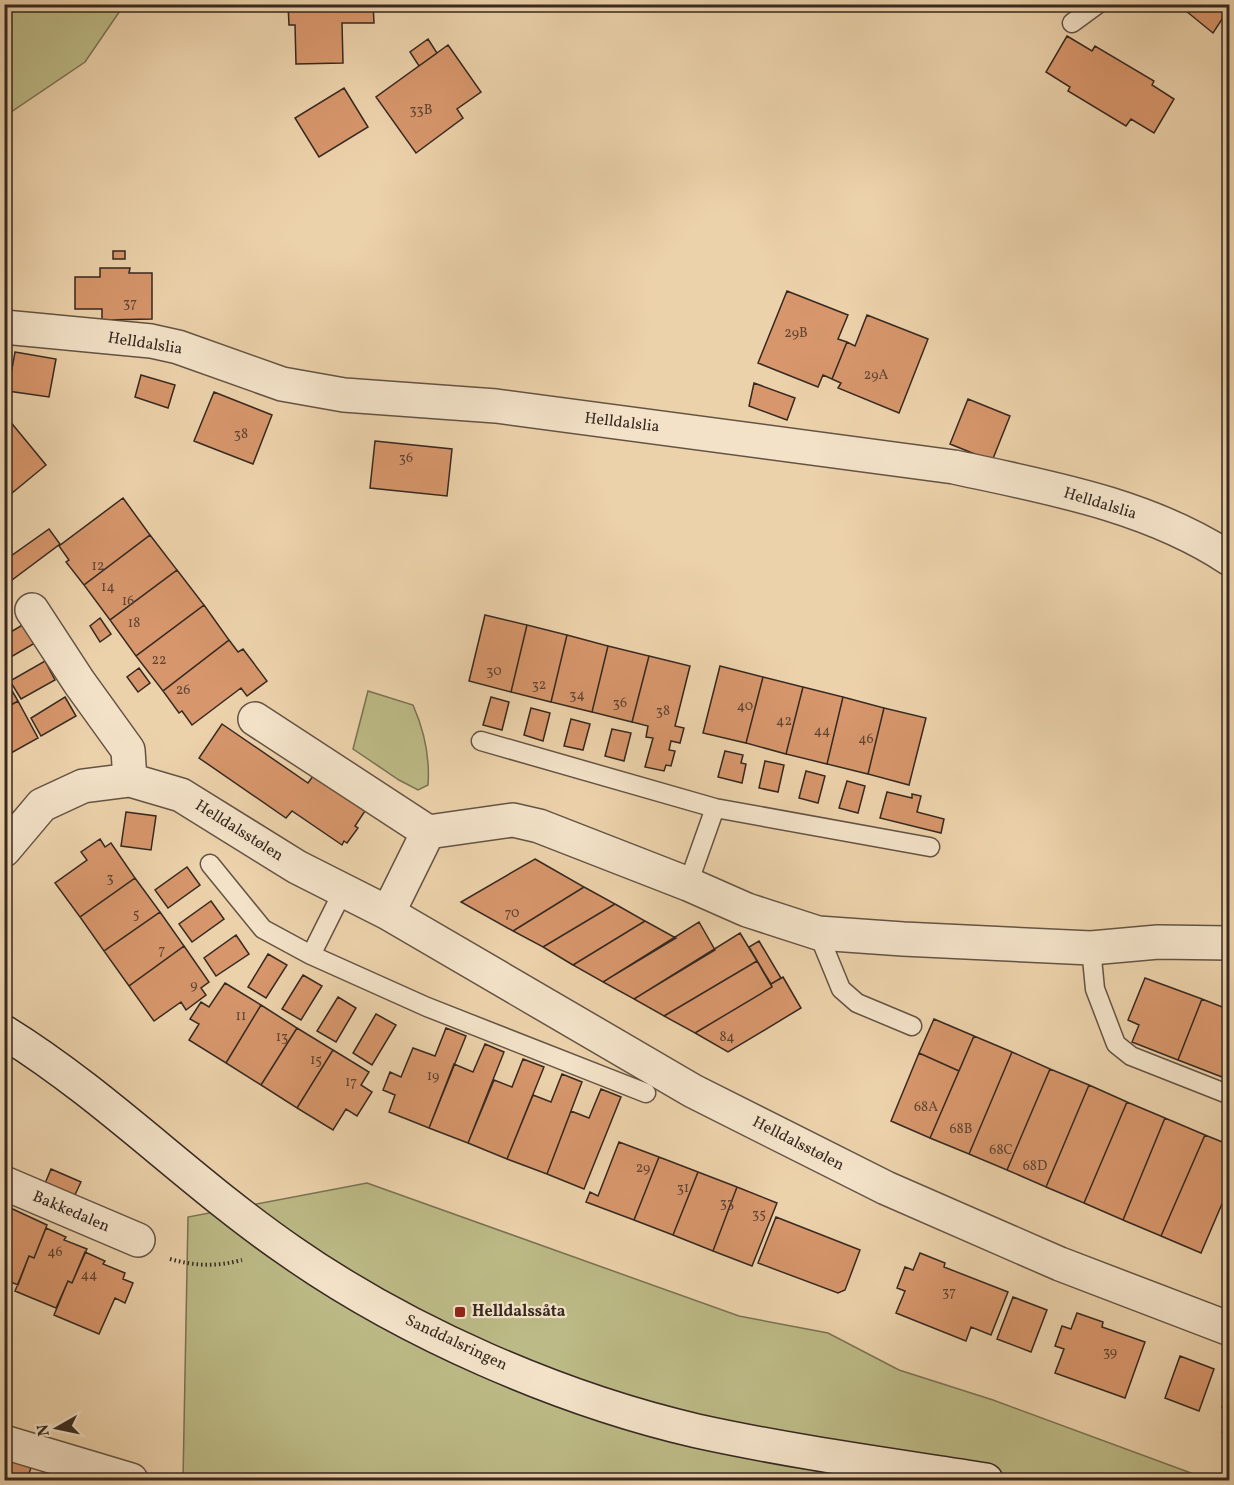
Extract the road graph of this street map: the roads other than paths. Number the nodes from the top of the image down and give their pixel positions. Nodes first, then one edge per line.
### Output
1 (1098, 4) edge
2 (1072, 23) dead end
3 (4, 327) edge
4 (1230, 559) edge
5 (32, 610) dead end
6 (255, 719) dead end
7 (480, 741) dead end
8 (130, 780) junction
9 (715, 807) junction
10 (428, 832) junction
11 (930, 847) dead end
12 (4, 850) edge
13 (210, 864) dead end
14 (688, 884) junction
15 (343, 891) junction
16 (388, 914) junction
17 (818, 933) junction
18 (1230, 943) edge
19 (1091, 948) junction
20 (311, 955) junction
21 (912, 1026) dead end
22 (4, 1032) edge
23 (646, 1093) dead end
24 (1230, 1095) edge
25 (4, 1183) edge
26 (138, 1240) road end
27 (1230, 1329) edge
28 (4, 1442) edge
29 (131, 1480) edge
30 (986, 1480) edge

1 - 2 lane
3 - 4 street, Helldalslia
5 - 8 street
6 - 10 street
7 - 9 lane
8 - 12 street, Helldalsstølen
8 - 15 street, Helldalsstølen
9 - 11 lane
9 - 14 lane
10 - 14 street
10 - 16 street
13 - 20 lane
14 - 17 street
15 - 16 street, Helldalsstølen
15 - 20 lane
16 - 27 street, Helldalsstølen
17 - 19 street
17 - 21 lane
18 - 19 street
19 - 24 lane
20 - 23 lane
22 - 30 street, Sanddalsringen
25 - 26 street, Bakkedalen
28 - 29 street

